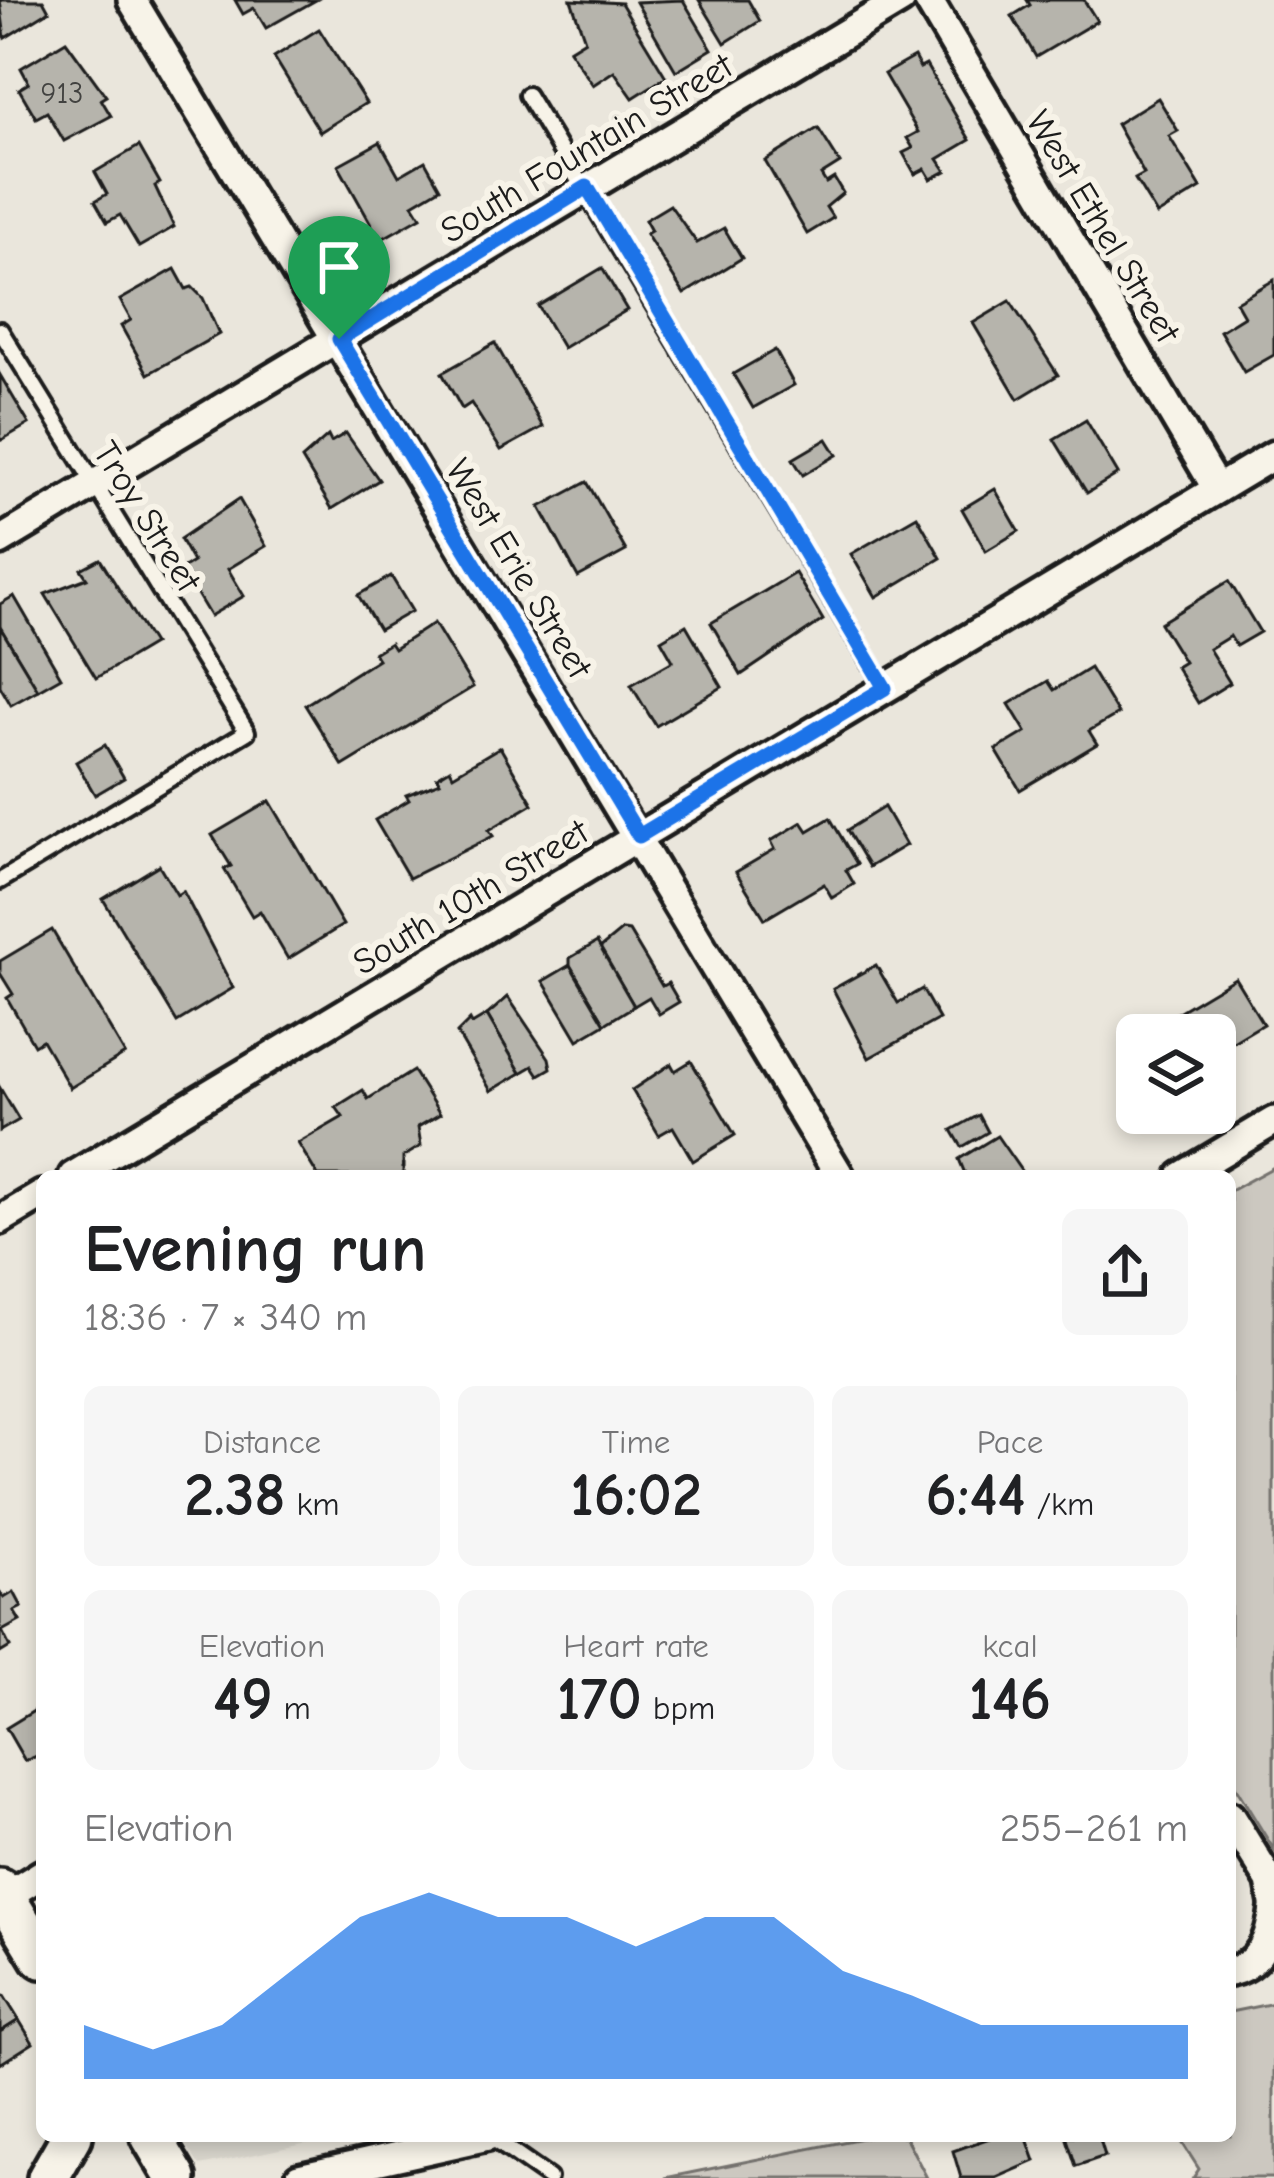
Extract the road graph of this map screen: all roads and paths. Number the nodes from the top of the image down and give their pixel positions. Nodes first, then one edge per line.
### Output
1 (132, 0) edge
2 (902, 0) edge
3 (928, 0) edge
4 (527, 95) dead end
5 (587, 187) junction
6 (0, 330) edge
7 (339, 339) junction
8 (1274, 454) edge
9 (93, 484) junction
10 (1217, 489) junction
11 (0, 541) edge
12 (885, 688) junction
13 (639, 836) junction
14 (0, 881) edge
15 (1274, 1121) edge
16 (83, 1170) edge
17 (836, 1170) edge
18 (1192, 1170) edge
19 (36, 1199) edge
20 (0, 1220) edge
21 (1236, 1826) edge
22 (36, 1877) edge
23 (2, 1893) edge
24 (1274, 1912) edge
25 (36, 1948) edge
26 (1236, 1970) edge
27 (69, 2142) edge
28 (155, 2142) edge
29 (462, 2142) edge
30 (498, 2142) edge
31 (48, 2178) edge
32 (176, 2178) edge
33 (299, 2178) edge
34 (549, 2178) edge

1 - 7 street, West Erie Street
2 - 5 street, South Fountain Street
3 - 10 street, West Ethel Street
4 - 5 lane
5 - 7 street, South Fountain Street
5 - 12 lane
6 - 9 lane, Troy Street
7 - 9 street, South Fountain Street
7 - 13 street, West Erie Street
8 - 10 street, South 10th Street
9 - 11 street, South Fountain Street
9 - 14 lane, Troy Street
10 - 12 street, South 10th Street
12 - 13 street, South 10th Street
13 - 16 street, South 10th Street
13 - 17 street, West Erie Street
15 - 18 street
19 - 20 street
21 - 24 street
22 - 23 street
23 - 25 main road
24 - 26 street
27 - 31 main road
28 - 32 main road
29 - 33 street
30 - 34 lane

